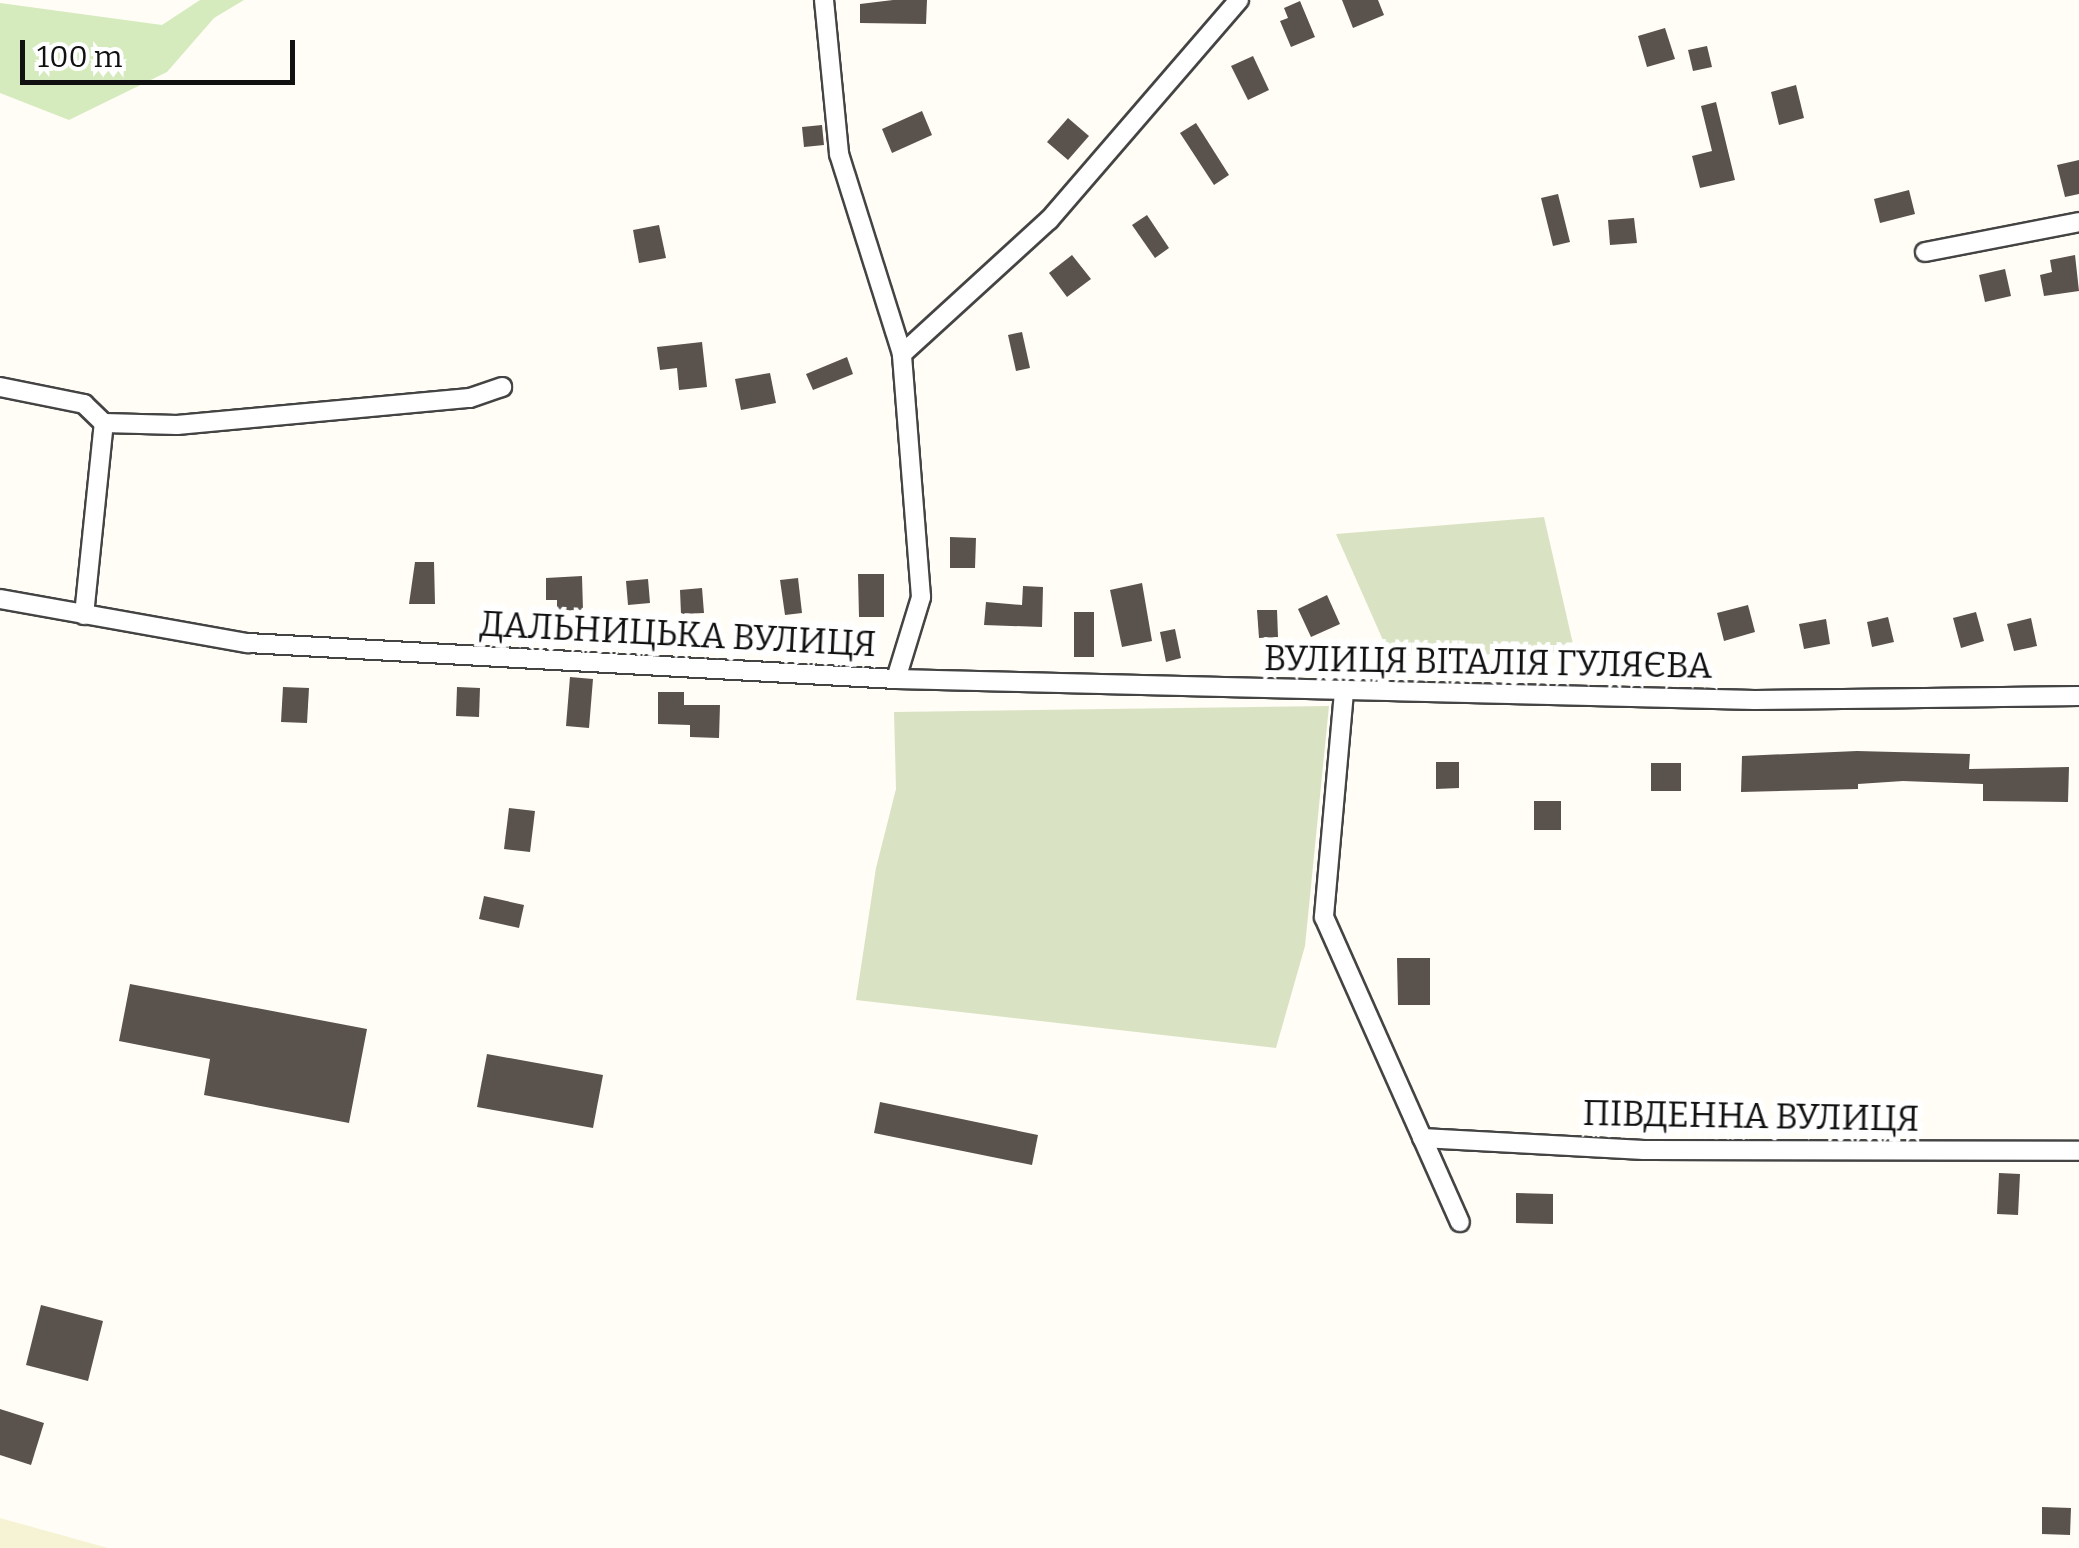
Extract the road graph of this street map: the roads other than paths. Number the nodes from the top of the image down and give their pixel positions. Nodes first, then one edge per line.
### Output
1 (824, 0) edge
2 (1239, 0) edge
3 (2079, 222) edge
4 (1925, 252) dead end
5 (902, 354) junction
6 (0, 387) edge
7 (502, 387) dead end
8 (104, 423) junction
9 (0, 599) edge
10 (84, 614) junction
11 (896, 680) junction
12 (1344, 692) junction
13 (2079, 696) edge
14 (1422, 1138) junction
15 (2079, 1152) edge
16 (1460, 1222) dead end

1 - 5 street, ДАЛЬНИЦЬКА ВУЛИЦЯ
2 - 5 street
3 - 4 street
5 - 11 street, ДАЛЬНИЦЬКА ВУЛИЦЯ
6 - 8 street
7 - 8 street
8 - 10 street
9 - 10 street, ДАЛЬНИЦЬКА ВУЛИЦЯ
10 - 11 street, ДАЛЬНИЦЬКА ВУЛИЦЯ
11 - 12 street, ВУЛИЦЯ ВІТАЛІЯ ГУЛЯЄВА
12 - 13 street, ВУЛИЦЯ ВІТАЛІЯ ГУЛЯЄВА
12 - 14 street
14 - 15 street, ПІВДЕННА ВУЛИЦЯ
14 - 16 street

